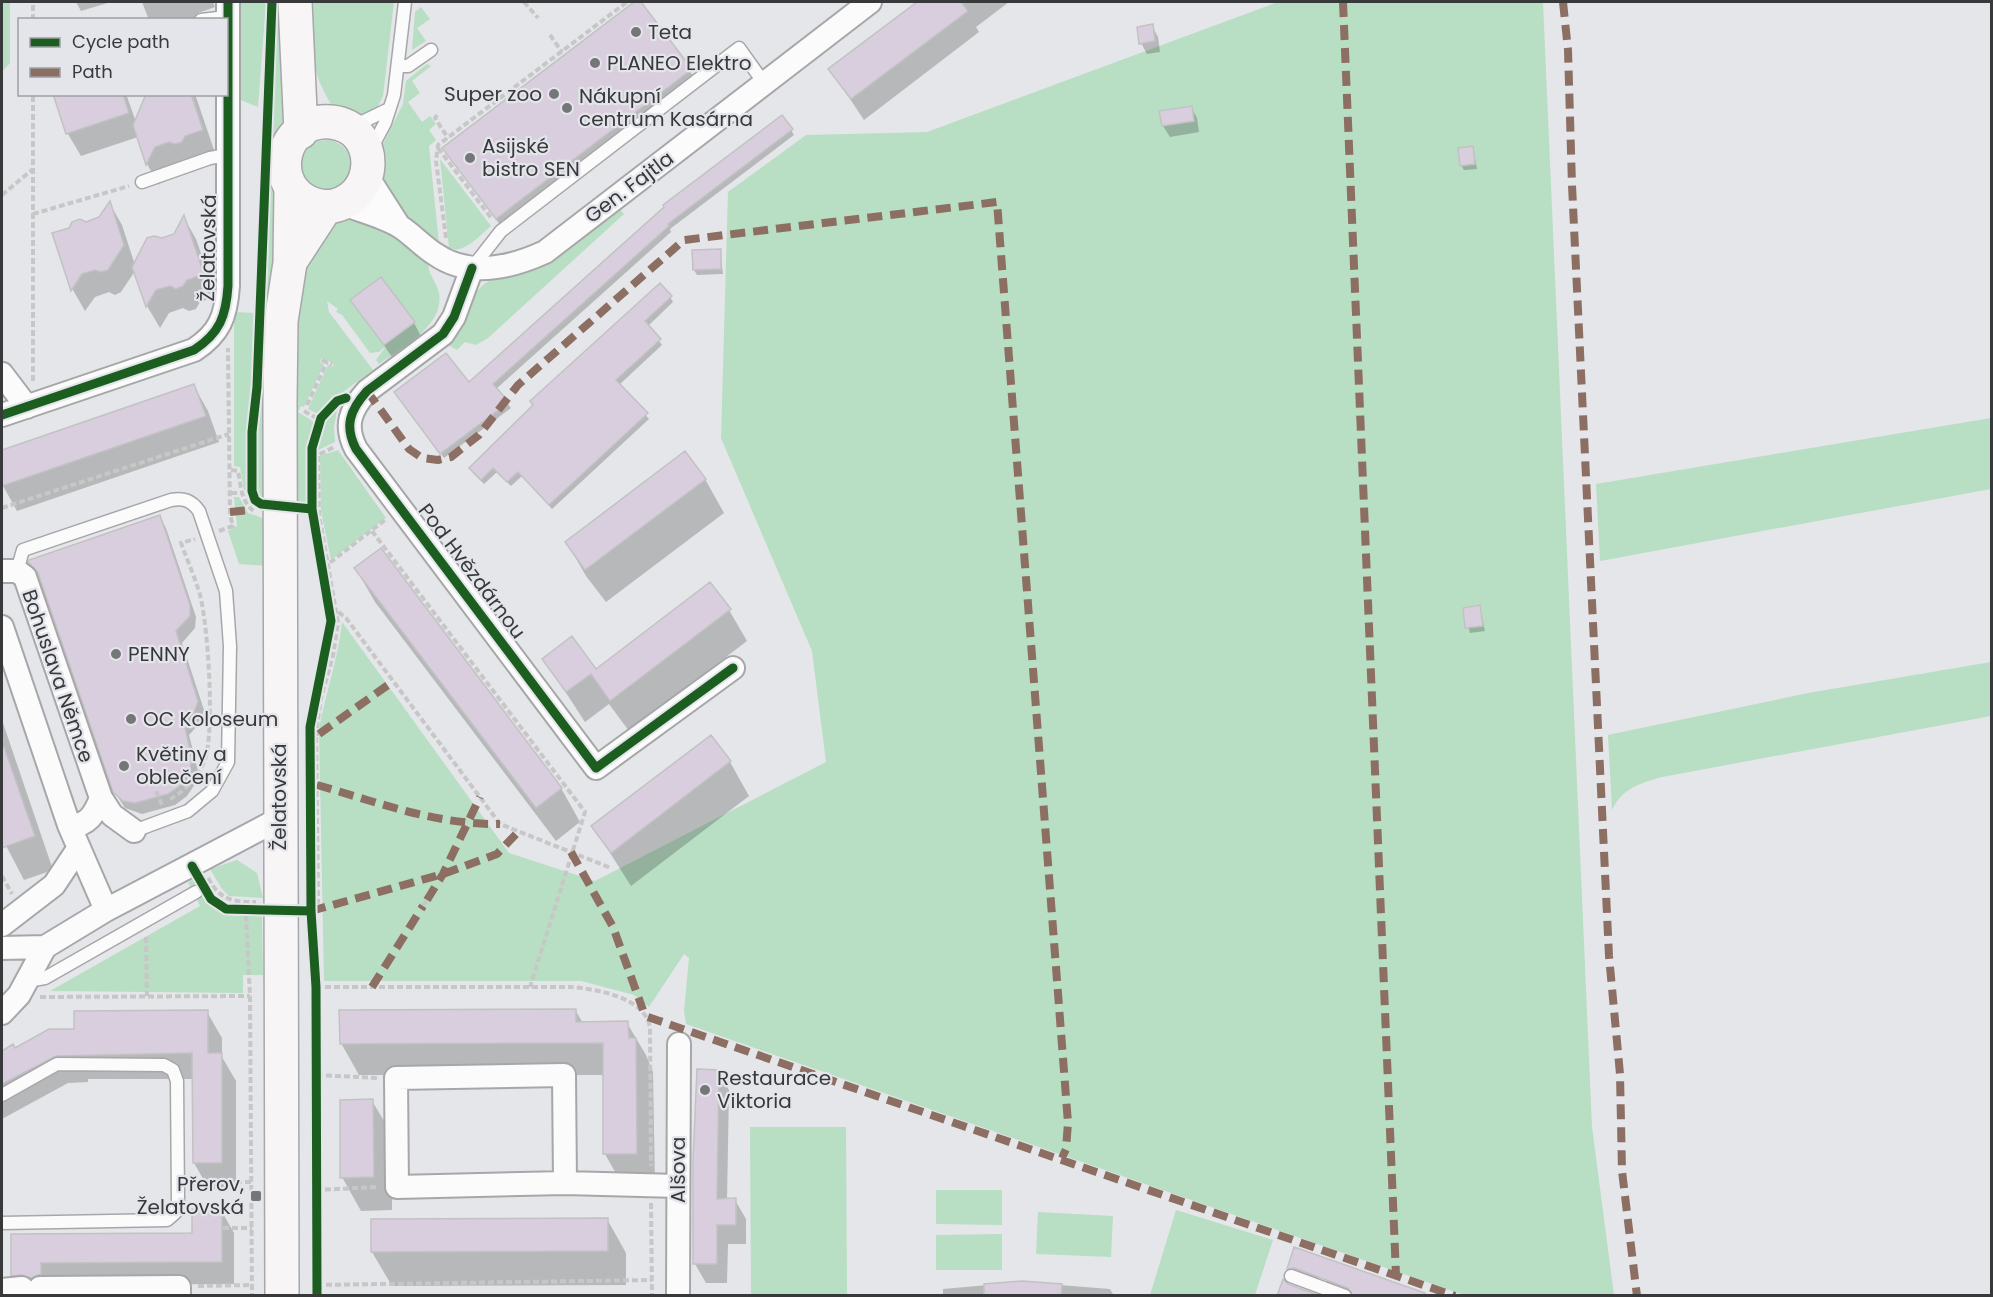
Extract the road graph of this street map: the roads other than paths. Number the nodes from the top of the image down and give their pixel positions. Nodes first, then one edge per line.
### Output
1 (295, 2) edge
2 (405, 2) edge
3 (870, 2) edge
4 (227, 9) edge
5 (206, 18) edge
6 (431, 50) dead end
7 (298, 60) junction
8 (398, 66) junction
9 (764, 83) junction
10 (227, 96) edge
11 (389, 109) junction
12 (340, 125) junction
13 (301, 132) junction
14 (227, 155) junction
15 (367, 167) junction
16 (142, 182) road end
17 (291, 189) junction
18 (334, 206) junction
19 (399, 226) junction
20 (290, 263) junction
21 (472, 268) junction
22 (2, 374) edge
23 (30, 406) junction
24 (2, 415) edge
25 (9, 571) edge
26 (2, 627) edge
27 (733, 668) dead end
28 (101, 798) junction
29 (279, 819) junction
30 (69, 825) junction
31 (134, 831) joint
32 (78, 849) junction
33 (196, 892) dead end
34 (106, 910) junction
35 (2, 925) edge
36 (45, 947) junction
37 (2, 948) edge
38 (29, 989) junction
39 (2, 1013) edge
40 (679, 1044) dead end
41 (2, 1095) edge
42 (565, 1183) junction
43 (678, 1186) junction
44 (2, 1223) edge
45 (1291, 1276) dead end
46 (21, 1289) edge
47 (267, 1290) edge
48 (179, 1291) edge
49 (678, 1296) edge
50 (1345, 1296) edge

1 - 7 main road
2 - 8 lane
3 - 9 street, Gen. Fajtla
4 - 5 lane, Želatovská
6 - 8 lane
7 - 12 main road
7 - 13 main road
8 - 11 lane
9 - 21 street, Gen. Fajtla
9 - 21 lane
10 - 14 street, Želatovská
11 - 12 lane
11 - 15 lane
12 - 13 main road
12 - 15 main road
13 - 17 main road, Želatovská
14 - 16 lane
14 - 23 street, Želatovská
15 - 18 main road, Želatovská
15 - 19 street, Gen. Fajtla
17 - 18 main road
17 - 20 main road, Želatovská
18 - 19 street, Gen. Fajtla
18 - 20 main road, Želatovská
19 - 21 street, Gen. Fajtla
20 - 29 main road, Želatovská
21 - 27 street, Pod Hvězdárnou
22 - 23 street
23 - 24 street, Želatovská
25 - 28 street, Bohuslava Němce
25 - 31 lane
26 - 30 street, Bohuslava Němce
28 - 30 street
28 - 31 street, Bohuslava Němce
29 - 34 street
29 - 47 main road, Želatovská
30 - 32 street, Bohuslava Němce
32 - 34 street, Bohuslava Němce
32 - 35 street
33 - 38 lane
34 - 36 street
36 - 37 street
36 - 38 street
38 - 39 street
40 - 43 street, Alšova
41 - 44 lane
42 - 42 street
42 - 43 street
43 - 49 street, Alšova
45 - 50 lane
46 - 48 street

